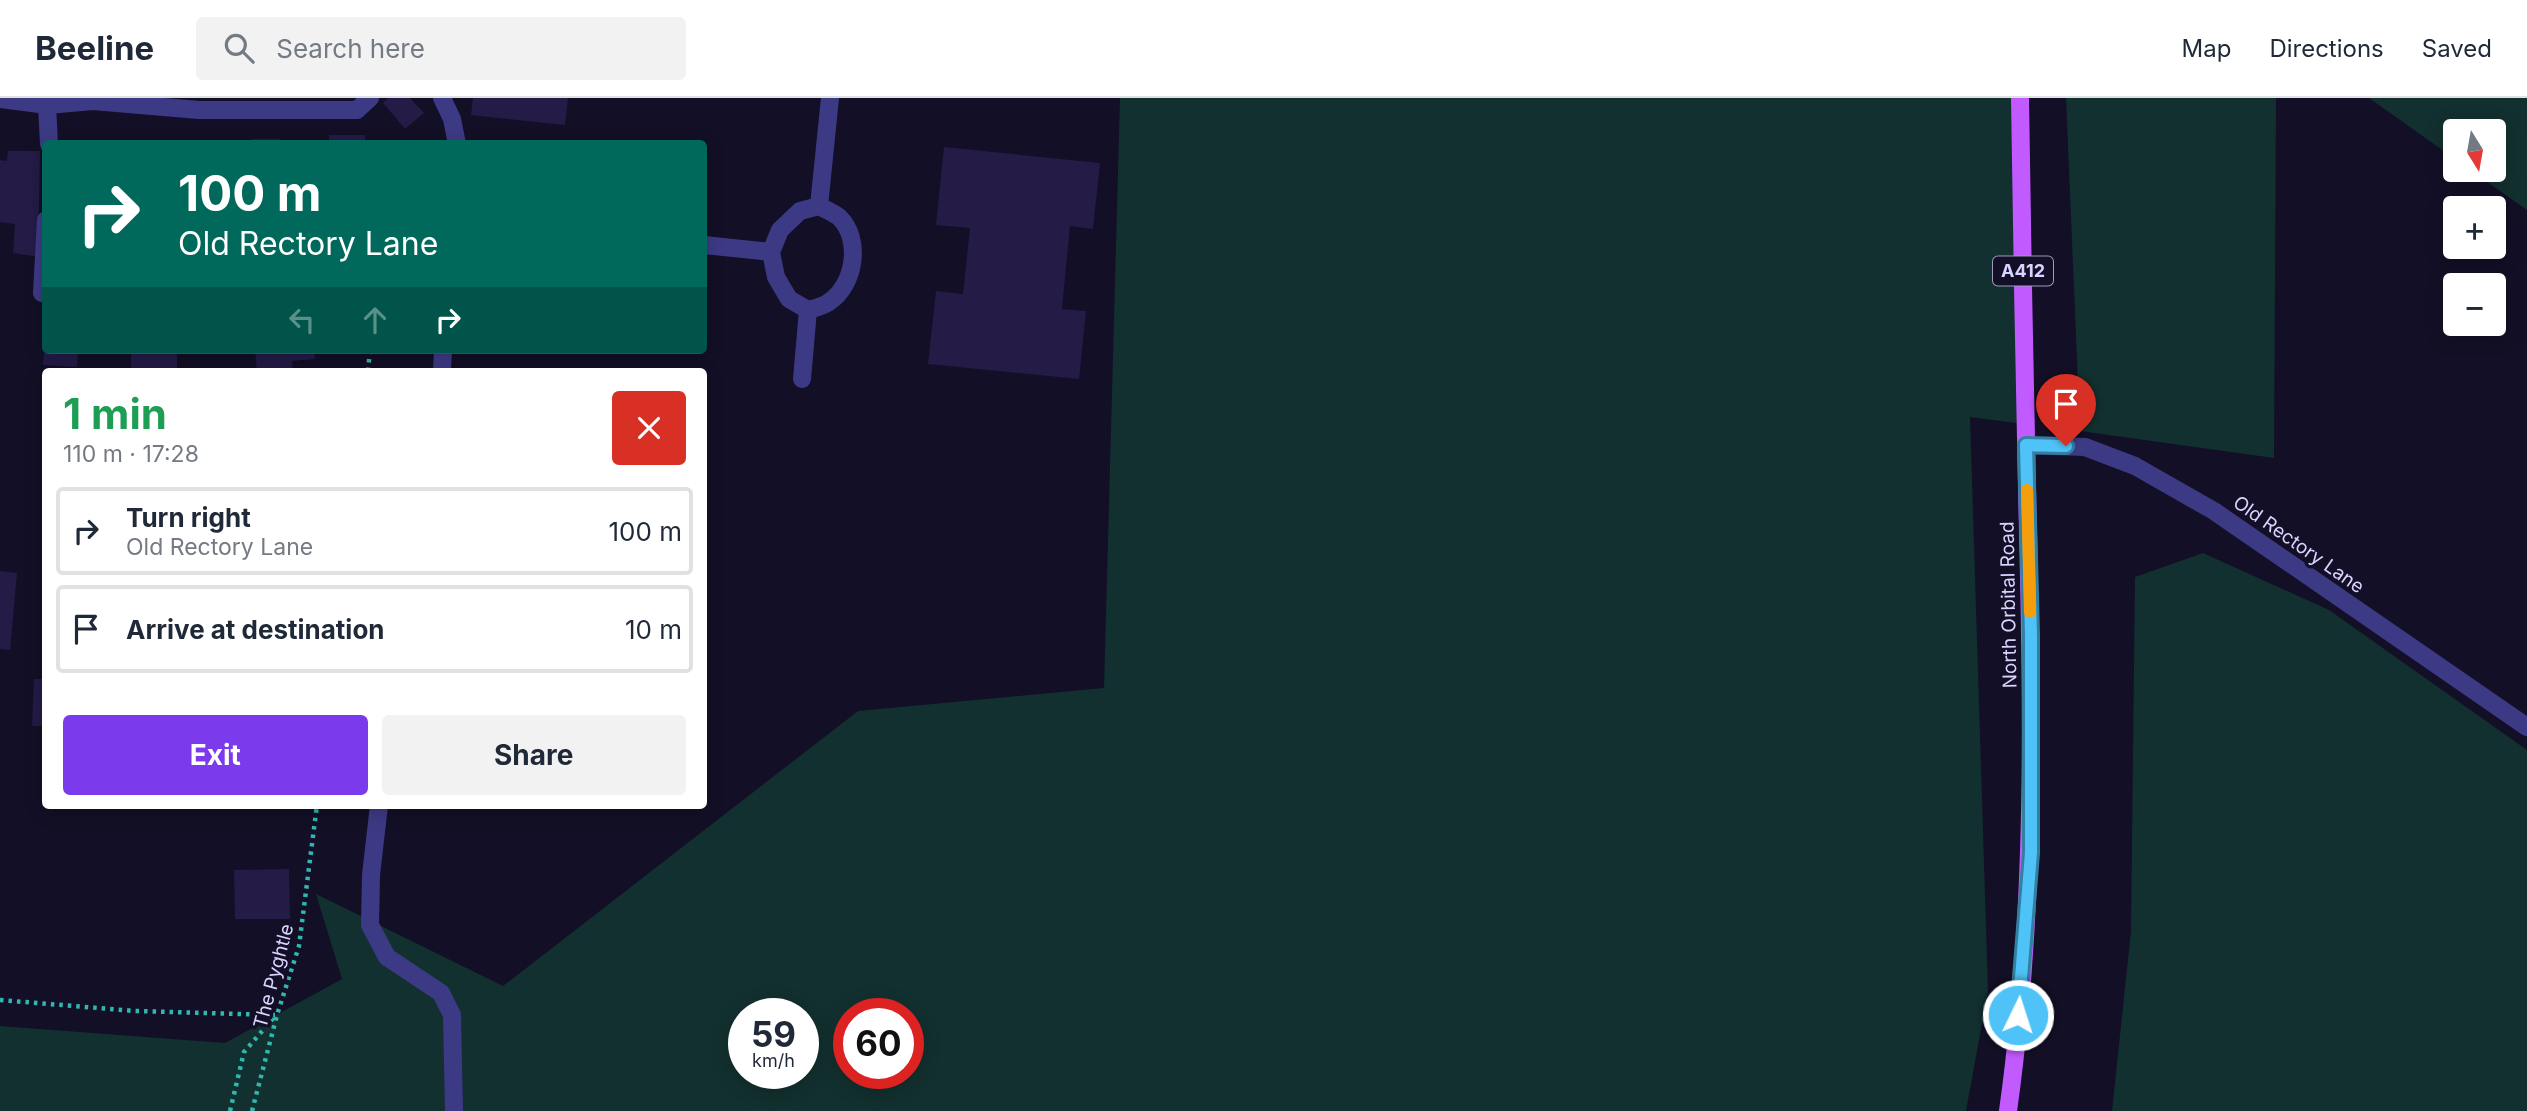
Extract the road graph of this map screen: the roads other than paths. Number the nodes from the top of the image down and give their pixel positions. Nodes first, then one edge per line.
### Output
1 (442, 98) edge
2 (830, 98) edge
3 (2020, 98) edge
4 (0, 99) edge
5 (94, 100) edge
6 (363, 104) edge
7 (47, 105) junction
8 (49, 140) edge
9 (456, 140) edge
10 (819, 206) junction
11 (707, 245) edge
12 (771, 252) junction
13 (808, 310) junction
14 (802, 379) dead end
15 (2026, 445) junction
16 (2527, 727) edge
17 (379, 809) edge
18 (454, 1111) edge
19 (2008, 1111) edge

1 - 9 street
2 - 10 street
3 - 15 main road, North Orbital Road / A412
4 - 7 street
5 - 6 street
5 - 7 street
7 - 8 street
10 - 12 street
10 - 13 street
11 - 12 street
12 - 13 street
13 - 14 street
15 - 16 street, Old Rectory Lane
15 - 19 main road, North Orbital Road / A412
17 - 18 street

